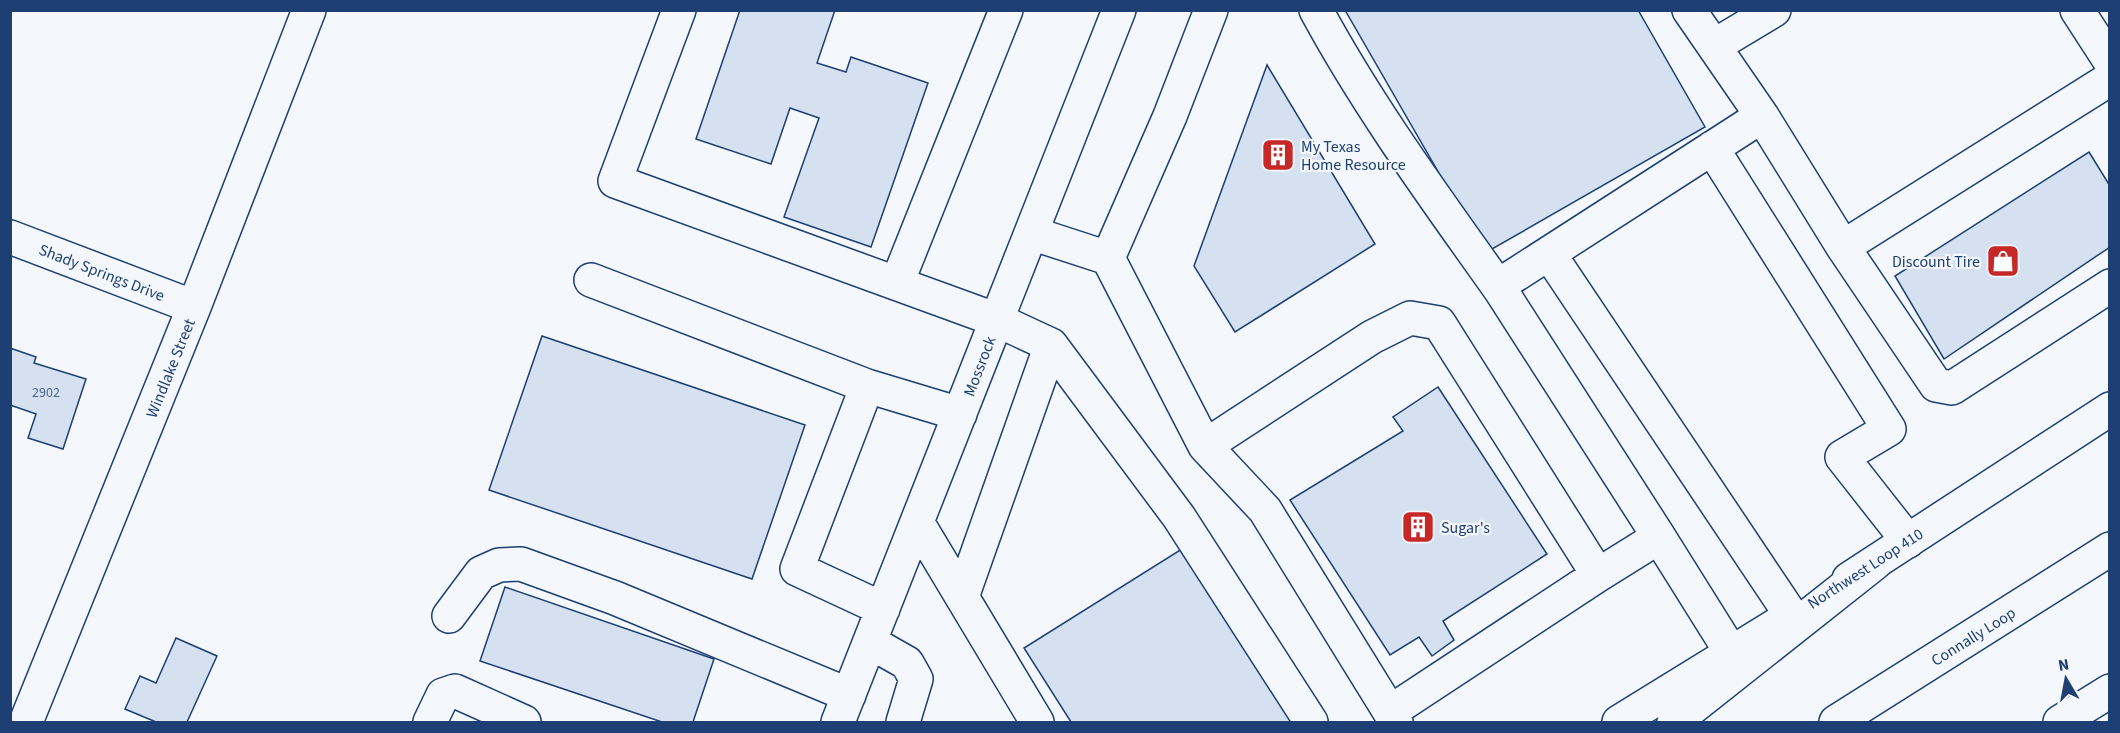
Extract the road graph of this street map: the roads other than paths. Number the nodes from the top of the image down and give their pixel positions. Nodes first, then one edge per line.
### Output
1 (309, 10) edge
2 (679, 10) edge
3 (1006, 10) edge
4 (1119, 10) edge
5 (1210, 10) edge
6 (1316, 10) edge
7 (1689, 10) edge
8 (1774, 10) edge
9 (2077, 10) edge
10 (1714, 46) junction
11 (2109, 61) edge
12 (2109, 79) edge
13 (1761, 116) junction
14 (1712, 148) junction
15 (1031, 233) junction
16 (10, 237) edge
17 (1844, 248) junction
18 (1550, 255) junction
19 (1108, 258) junction
20 (591, 280) dead end
21 (897, 283) junction
22 (2109, 286) edge
23 (1504, 296) junction
24 (194, 307) junction
25 (997, 320) junction
26 (1051, 345) junction
27 (867, 386) junction
28 (2109, 409) edge
29 (960, 414) junction
30 (1205, 446) junction
31 (917, 522) junction
32 (1659, 537) junction
33 (1908, 541) junction
34 (2109, 549) edge
35 (1875, 563) junction
36 (1598, 574) junction
37 (962, 597) junction
38 (883, 609) junction
39 (1791, 615) junction
40 (449, 616) dead end
41 (870, 642) junction
42 (1731, 652) junction
43 (2109, 691) edge
44 (843, 709) edge
45 (1393, 717) edge
46 (26, 723) edge
47 (430, 723) edge
48 (524, 723) edge
49 (903, 723) edge
50 (1037, 723) edge
51 (1311, 723) edge
52 (1619, 723) edge
53 (1674, 723) edge
54 (1836, 723) edge
55 (2060, 723) edge

1 - 24 main road, Windlake Street
2 - 21 main road
3 - 21 main road
4 - 15 main road, Mossrock
5 - 19 main road
6 - 23 main road
7 - 10 main road
8 - 10 main road
9 - 11 main road
10 - 13 main road
12 - 17 main road
13 - 14 main road
13 - 17 main road
14 - 18 main road
14 - 33 main road
15 - 19 main road
15 - 25 main road, Mossrock
16 - 24 main road, Shady Springs Drive
17 - 22 main road
18 - 23 main road
18 - 39 main road
19 - 30 main road
20 - 27 main road
21 - 25 main road
23 - 32 main road
24 - 46 main road, Windlake Street
25 - 26 main road
25 - 29 main road, Mossrock
26 - 37 main road
26 - 51 main road
27 - 29 main road
27 - 38 main road
28 - 33 main road, Northwest Loop 410
29 - 31 main road, Mossrock
30 - 36 main road
30 - 45 main road
31 - 37 main road
31 - 38 main road, Mossrock
32 - 36 main road
32 - 42 main road
33 - 35 main road, Northwest Loop 410
34 - 54 main road, Connally Loop
35 - 39 main road, Northwest Loop 410
35 - 53 main road
36 - 45 main road
37 - 50 main road
38 - 41 main road, Mossrock
39 - 42 main road, Northwest Loop 410
40 - 44 main road
41 - 44 main road, Mossrock
41 - 49 main road
42 - 52 main road, Northwest Loop 410
43 - 55 main road
47 - 48 main road

